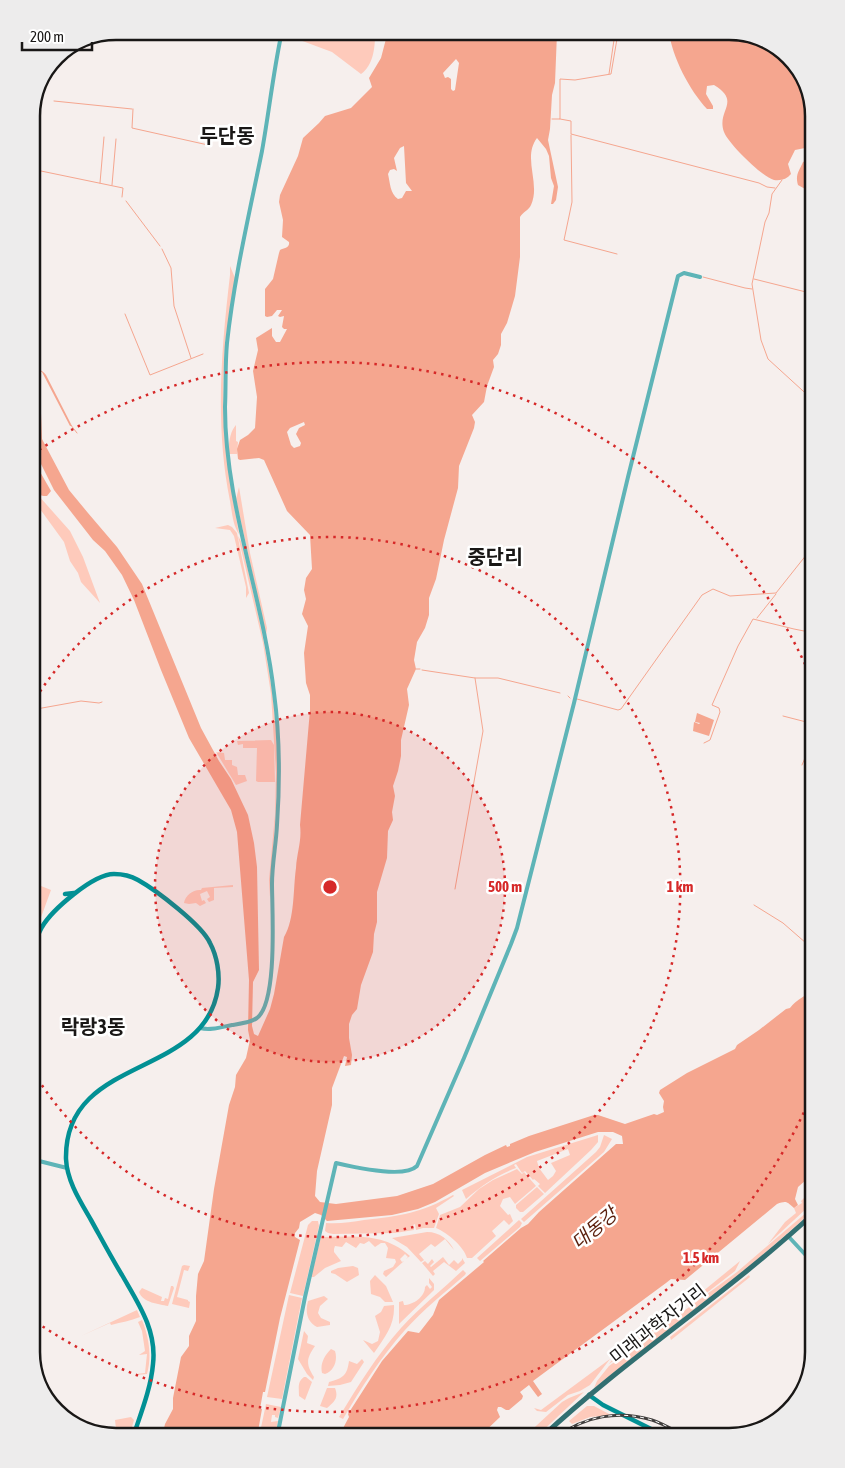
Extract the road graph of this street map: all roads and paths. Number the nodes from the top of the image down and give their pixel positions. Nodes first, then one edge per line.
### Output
1 (280, 40) edge
2 (700, 277) dead end
3 (79, 891) junction
4 (65, 894) dead end
5 (40, 930) edge
6 (200, 1028) junction
7 (40, 1161) edge
8 (67, 1168) junction
9 (805, 1221) edge
10 (788, 1236) junction
11 (805, 1254) edge
12 (589, 1394) junction
13 (136, 1428) edge
14 (278, 1428) edge
15 (552, 1428) edge
16 (649, 1428) edge

1 - 6 street
2 - 14 street
3 - 4 main road
3 - 5 main road
3 - 6 main road
6 - 8 main road
7 - 8 street
8 - 13 main road
9 - 10 main road, 미래과학자거리
10 - 11 street
10 - 12 main road, 미래과학자거리
12 - 15 main road, 미래과학자거리
12 - 16 main road

